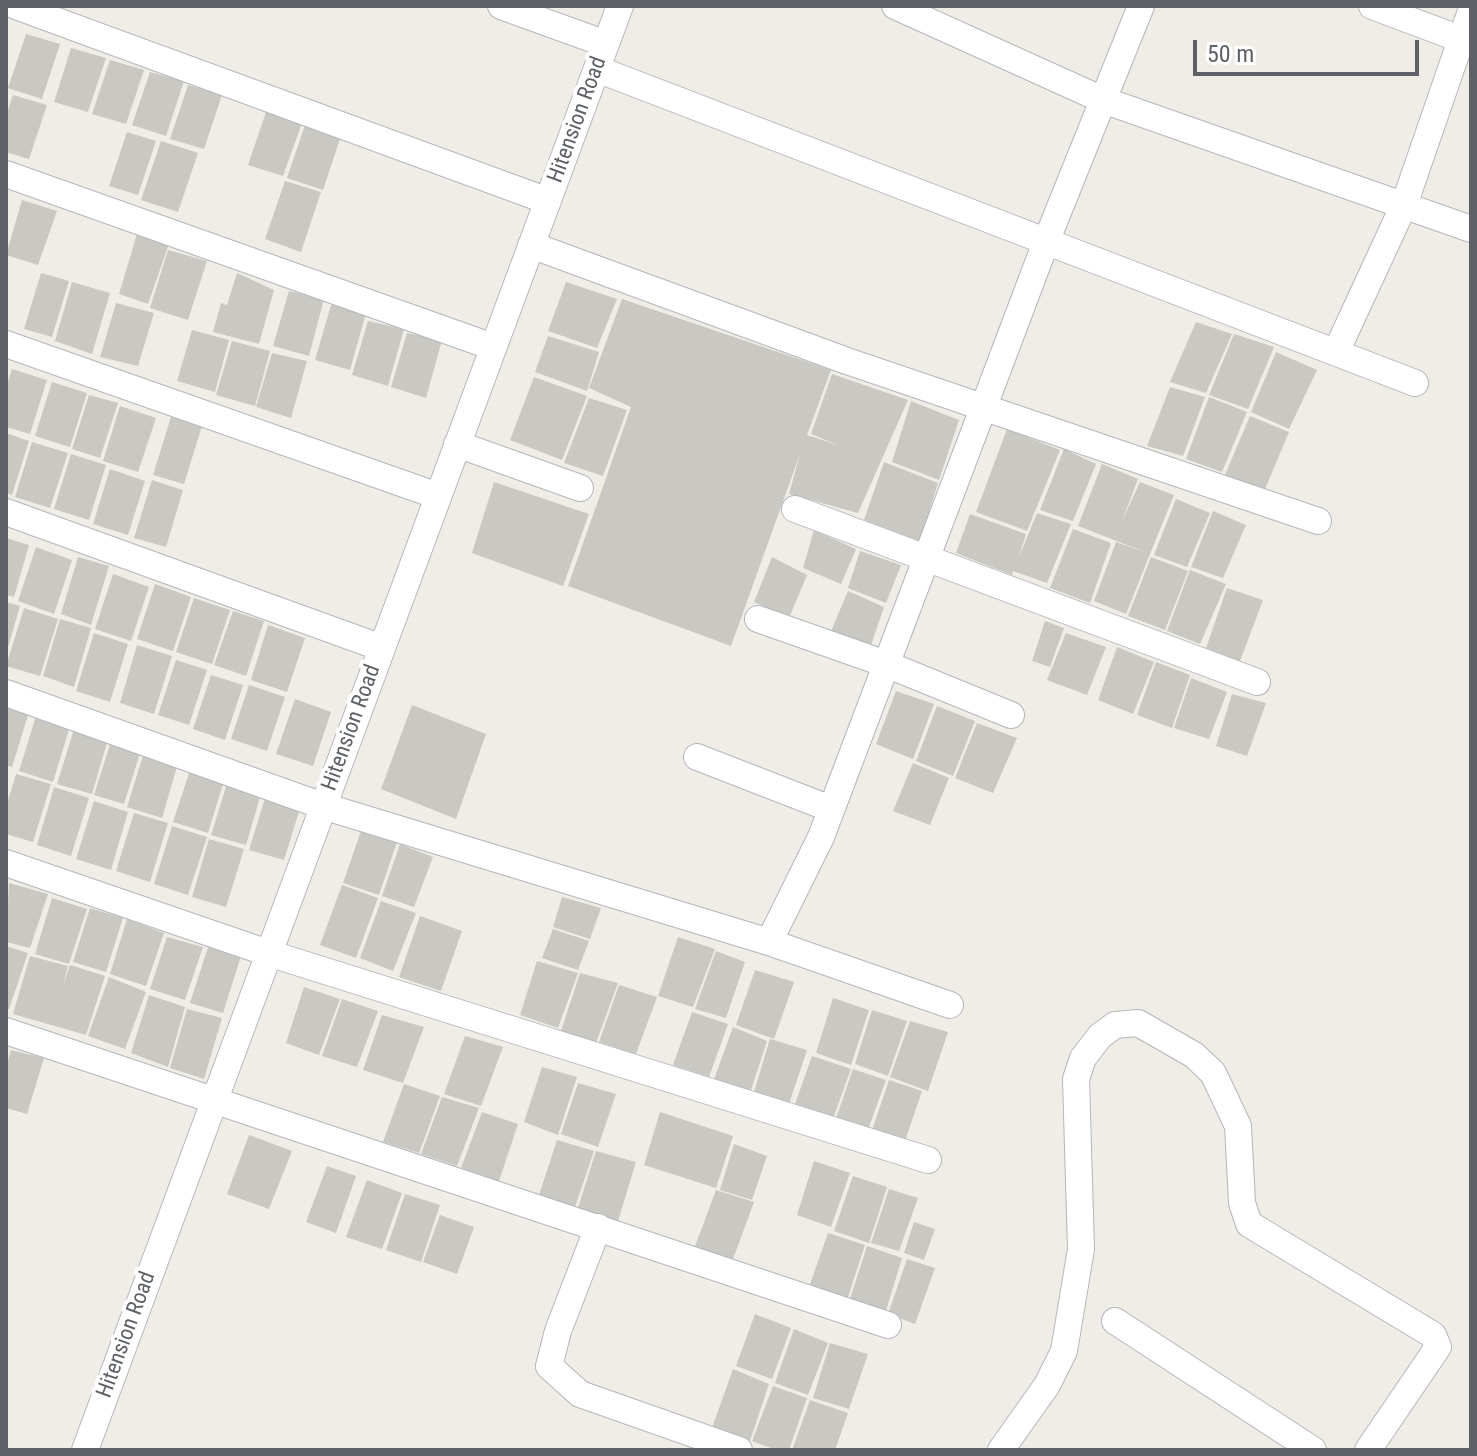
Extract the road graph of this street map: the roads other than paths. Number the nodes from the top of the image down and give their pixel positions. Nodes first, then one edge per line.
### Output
1 (16, 6) edge
2 (501, 6) edge
3 (620, 6) edge
4 (895, 6) edge
5 (1141, 6) edge
6 (1372, 6) edge
7 (1471, 11) edge
8 (1466, 41) edge
9 (606, 44) junction
10 (597, 69) junction
11 (1103, 100) junction
12 (6, 174) edge
13 (548, 201) junction
14 (1404, 205) junction
15 (1471, 229) edge
16 (1046, 242) junction
17 (531, 245) junction
18 (6, 344) edge
19 (493, 347) junction
20 (1336, 352) junction
21 (1415, 383) dead end
22 (983, 407) junction
23 (457, 444) junction
24 (580, 488) dead end
25 (438, 496) junction
26 (795, 509) dead end
27 (6, 512) edge
28 (1318, 521) dead end
29 (927, 556) junction
30 (758, 619) dead end
31 (382, 648) junction
32 (886, 664) junction
33 (1257, 682) dead end
34 (6, 693) edge
35 (1011, 715) dead end
36 (697, 757) dead end
37 (323, 806) junction
38 (831, 809) junction
39 (6, 863) edge
40 (769, 942) junction
41 (268, 953) junction
42 (950, 1005) dead end
43 (6, 1031) edge
44 (213, 1101) junction
45 (928, 1160) dead end
46 (598, 1227) junction
47 (1115, 1321) dead end
48 (888, 1325) dead end
49 (85, 1450) edge
50 (739, 1450) edge
51 (1001, 1450) edge
52 (1313, 1450) edge
53 (1368, 1450) edge

1 - 13 street
2 - 9 street
3 - 9 street, Hitension Road
4 - 11 street
5 - 11 street
6 - 8 street
7 - 8 street
8 - 14 street
9 - 10 street, Hitension Road
10 - 13 street, Hitension Road
10 - 16 street
11 - 14 street
11 - 16 street
12 - 19 street
13 - 17 street, Hitension Road
14 - 15 street
14 - 20 street
16 - 20 street
16 - 22 street
17 - 19 street, Hitension Road
17 - 22 street
18 - 25 street
19 - 23 street, Hitension Road
20 - 21 street
22 - 28 street
22 - 29 street
23 - 24 street
23 - 25 street, Hitension Road
25 - 31 street, Hitension Road
26 - 29 street
27 - 31 street
29 - 32 street
29 - 33 street
30 - 32 street
31 - 37 street, Hitension Road
32 - 35 street
32 - 38 street
34 - 37 street
36 - 38 street
37 - 40 street
37 - 41 street, Hitension Road
38 - 40 street
39 - 41 street
40 - 42 street
41 - 44 street, Hitension Road
41 - 45 street
43 - 44 street
44 - 46 street
44 - 49 street, Hitension Road
46 - 48 street
46 - 50 street
47 - 52 street
51 - 53 street

